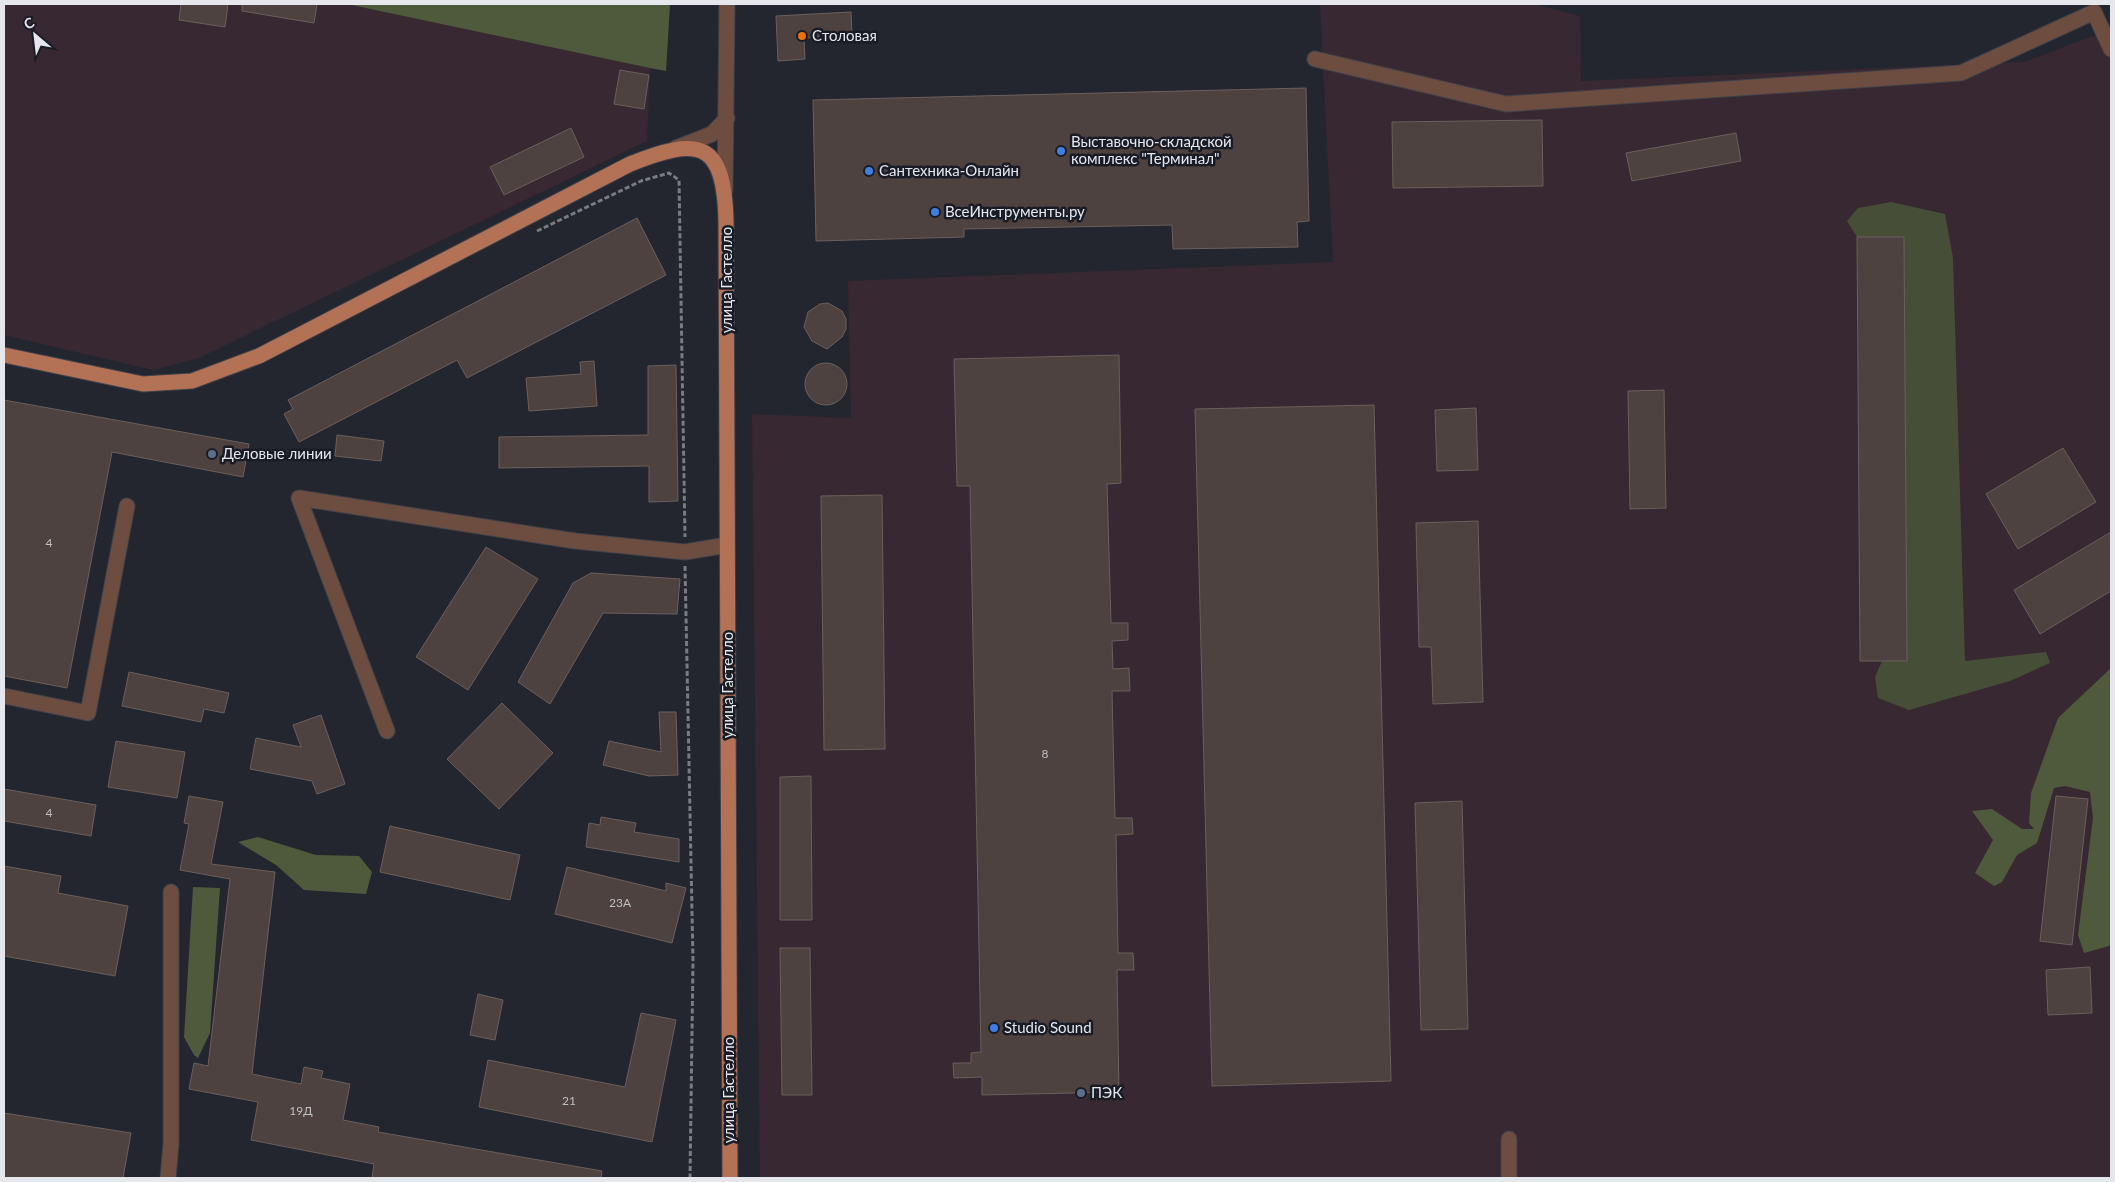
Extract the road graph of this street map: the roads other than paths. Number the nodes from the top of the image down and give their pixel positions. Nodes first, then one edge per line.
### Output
1 (727, 4) edge
2 (2111, 49) edge
3 (1315, 59) dead end
4 (727, 118) junction
5 (673, 149) junction
6 (725, 192) junction
7 (4, 355) edge
8 (127, 506) dead end
9 (728, 546) junction
10 (4, 696) edge
11 (387, 732) dead end
12 (171, 892) dead end
13 (1509, 1139) dead end
14 (168, 1178) edge
15 (730, 1178) edge
16 (1509, 1178) edge

1 - 4 street, улица Гастелло
2 - 3 street
4 - 5 street
4 - 6 street, улица Гастелло
5 - 6 main road, улица Гастелло
5 - 7 main road
6 - 9 main road, улица Гастелло
8 - 10 street
9 - 11 street
9 - 15 main road, улица Гастелло
12 - 14 street
13 - 16 street

